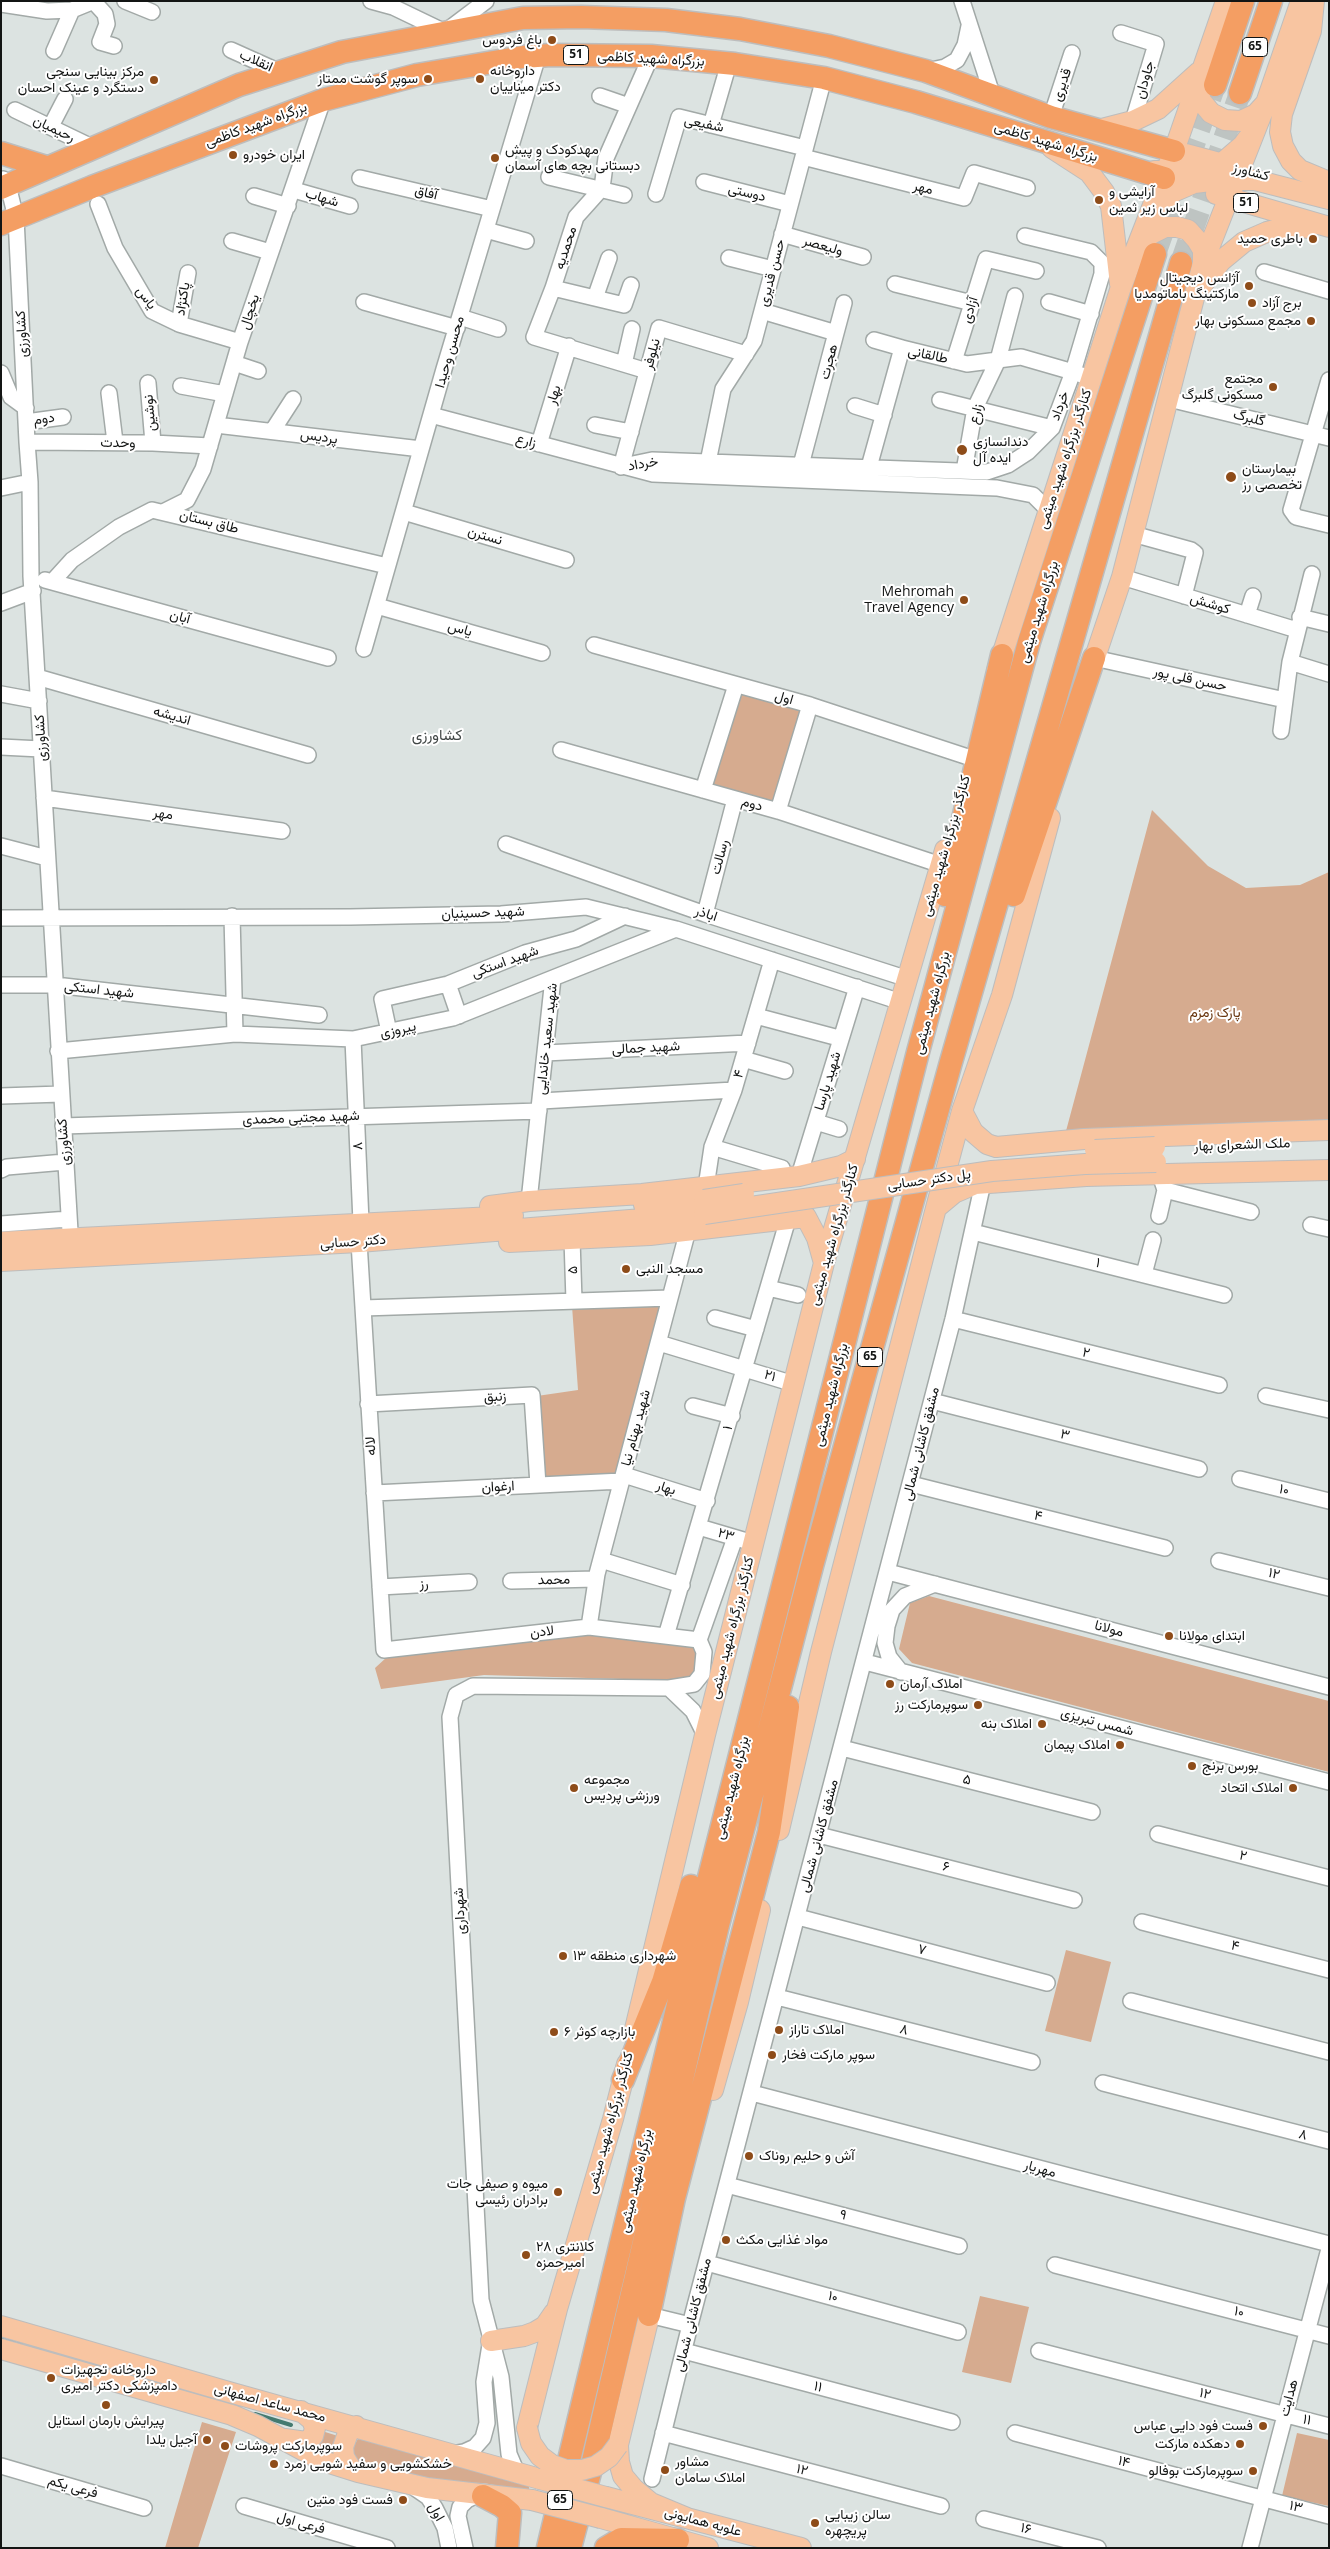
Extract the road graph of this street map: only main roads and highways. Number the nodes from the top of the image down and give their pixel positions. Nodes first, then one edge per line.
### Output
1 (1226, 1) edge
2 (1243, 1) edge
3 (1271, 1) edge
4 (1301, 1) edge
5 (1314, 1) edge
6 (1205, 79) junction
7 (1240, 92) tunnel mouth
8 (1266, 103) junction
9 (1098, 130) junction
10 (1042, 141) junction
11 (1174, 151) junction
12 (1, 153) edge
13 (1221, 164) junction
14 (46, 167) junction
15 (1238, 174) junction
16 (1165, 175) junction
17 (1329, 182) edge
18 (4, 183) edge
19 (1189, 185) junction
20 (1329, 193) edge
21 (1229, 198) junction
22 (1329, 200) edge
23 (6, 216) edge
24 (1329, 228) edge
25 (1145, 253) junction
26 (1192, 263) junction
27 (1120, 290) junction
28 (1195, 295) junction
29 (1002, 655) junction
30 (1094, 658) junction
31 (918, 1052) junction
32 (951, 1062) junction
33 (962, 1111) junction
34 (1329, 1130) edge
35 (1329, 1142) edge
36 (996, 1147) junction
37 (1329, 1156) edge
38 (855, 1158) junction
39 (1159, 1168) junction
40 (1329, 1170) edge
41 (796, 1173) junction
42 (986, 1188) junction
43 (705, 1200) junction
44 (936, 1208) junction
45 (797, 1218) junction
46 (360, 1232) junction
47 (70, 1238) junction
48 (1, 1242) edge
49 (1, 1261) edge
50 (824, 1263) junction
51 (790, 1560) junction
52 (812, 1566) junction
53 (623, 2080) junction
54 (557, 2309) junction
55 (649, 2315) junction
56 (1, 2326) edge
57 (491, 2341) road end
58 (1, 2349) edge
59 (301, 2411) junction
60 (356, 2426) junction
61 (283, 2439) junction
62 (618, 2445) junction
63 (352, 2470) junction
64 (540, 2479) joint
65 (480, 2495) junction
66 (532, 2500) joint
67 (687, 2518) junction
68 (678, 2540) junction
69 (507, 2548) edge
70 (548, 2548) edge
71 (570, 2548) edge
72 (606, 2548) edge
73 (708, 2548) edge
74 (801, 2548) edge

1 - 6 main road, کنارگذر بزرگراه شهید میثمی
2 - 6 highway, 65
3 - 7 highway, 65
4 - 8 main road
5 - 17 main road
6 - 8 main road
6 - 9 main road
6 - 11 main road, کنارگذر بزرگراه شهید میثمی
8 - 13 main road
8 - 15 main road
9 - 11 highway, 51
9 - 14 highway, بزرگراه شهید کاظمی / 51
10 - 16 highway, بزرگراه شهید کاظمی / 51
10 - 23 highway, بزرگراه شهید کاظمی / 51
10 - 27 main road
11 - 13 main road, کشاورز / 51
11 - 16 main road, کنارگذر بزرگراه شهید میثمی
12 - 14 highway
13 - 15 main road, کشاورز / 51
13 - 16 main road
14 - 18 highway, بزرگراه شهید کاظمی / 51
15 - 19 main road
15 - 20 main road, کشاورز / 51
15 - 21 main road
15 - 22 main road
16 - 19 main road, 51
16 - 25 main road, کنارگذر بزرگراه شهید میثمی
19 - 21 main road, 51
19 - 25 main road
21 - 24 main road, 51
21 - 26 main road
24 - 28 main road
25 - 26 main road
25 - 27 main road, کنارگذر بزرگراه شهید میثمی
25 - 31 highway, بزرگراه شهید میثمی / 65
26 - 28 main road
26 - 32 highway, بزرگراه شهید میثمی / 65
27 - 29 main road, کنارگذر بزرگراه شهید میثمی
28 - 30 main road
29 - 31 highway
29 - 38 main road, کنارگذر بزرگراه شهید میثمی
30 - 32 highway
30 - 33 main road
31 - 51 highway, بزرگراه شهید میثمی / 65
32 - 52 highway, بزرگراه شهید میثمی / 65
33 - 36 main road
33 - 44 main road
34 - 36 main road
35 - 39 main road, ملک الشعرای بهار
36 - 42 main road
37 - 39 main road, ملک الشعرای بهار
38 - 41 main road
38 - 50 main road, کنارگذر بزرگراه شهید میثمی
39 - 40 main road
39 - 42 main road
39 - 43 main road, پل دکتر حسابی, bridge
41 - 43 main road
41 - 45 main road
42 - 44 main road
43 - 46 main road, دکتر حسابی
43 - 46 main road
44 - 55 main road
45 - 46 main road
45 - 50 main road
46 - 47 main road, دکتر حسابی
47 - 48 main road, دکتر حسابی
47 - 49 main road, دکتر حسابی
50 - 53 main road, کنارگذر بزرگراه شهید میثمی
51 - 53 highway
51 - 70 highway, بزرگراه شهید میثمی / 65
52 - 55 highway
52 - 71 highway, بزرگراه شهید میثمی / 65
53 - 54 main road, کنارگذر بزرگراه شهید میثمی
54 - 57 main road
54 - 62 main road, کنارگذر بزرگراه شهید میثمی, bridge
55 - 62 main road
56 - 59 main road, محمد ساعد اصفهانی
58 - 61 main road, محمد ساعد اصفهانی
59 - 60 main road, محمد ساعد اصفهانی
59 - 61 main road
60 - 63 main road
60 - 64 main road, محمد ساعد اصفهانی
61 - 63 main road, محمد ساعد اصفهانی
62 - 67 main road
63 - 65 main road, محمد ساعد اصفهانی
64 - 67 main road, علویه همایونی, bridge
65 - 66 main road, محمد ساعد اصفهانی
65 - 69 highway
66 - 68 main road, علویه همایونی, bridge
67 - 74 main road, علویه همایونی
68 - 72 highway
68 - 73 main road, علویه همایونی

